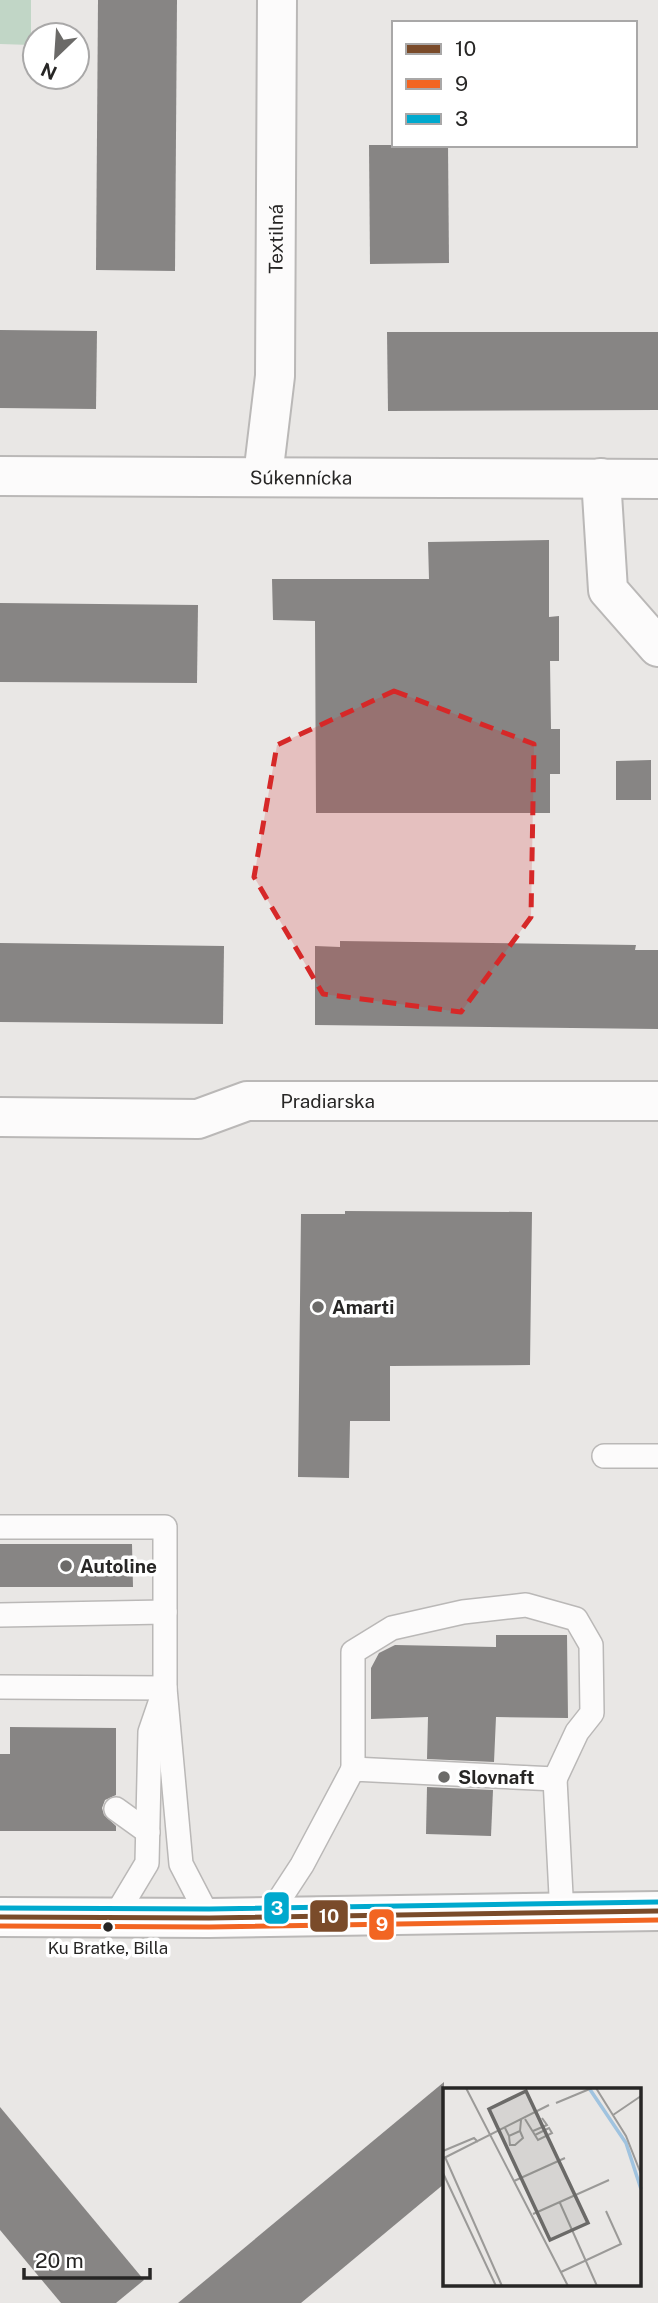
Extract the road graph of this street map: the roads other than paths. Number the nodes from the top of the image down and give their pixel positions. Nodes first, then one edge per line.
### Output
1 (277, 0) edge
2 (0, 476) edge
3 (263, 476) junction
4 (601, 478) junction
5 (658, 480) edge
6 (658, 647) edge
7 (658, 1101) edge
8 (0, 1117) edge
9 (604, 1456) dead end
10 (658, 1456) edge
11 (0, 1527) edge
12 (165, 1612) junction
13 (0, 1615) edge
14 (0, 1687) edge
15 (165, 1688) junction
16 (353, 1769) junction
17 (555, 1779) junction
18 (116, 1809) dead end
19 (148, 1832) junction
20 (658, 1911) edge
21 (562, 1915) junction
22 (0, 1917) edge
23 (268, 1917) junction
24 (114, 1918) junction
25 (209, 1918) junction

1 - 3 street, Textilná
2 - 3 street, Súkennícka
3 - 4 street, Súkennícka
4 - 5 street, Súkennícka
4 - 6 street
7 - 8 street, Pradiarska
9 - 10 lane
11 - 12 lane
12 - 13 lane
12 - 15 lane
14 - 15 lane
15 - 19 lane
15 - 25 lane
16 - 17 lane
16 - 17 lane
16 - 23 lane
17 - 21 lane
18 - 19 lane
19 - 24 lane
20 - 21 street
21 - 23 street
22 - 24 street
23 - 25 street
24 - 25 street

